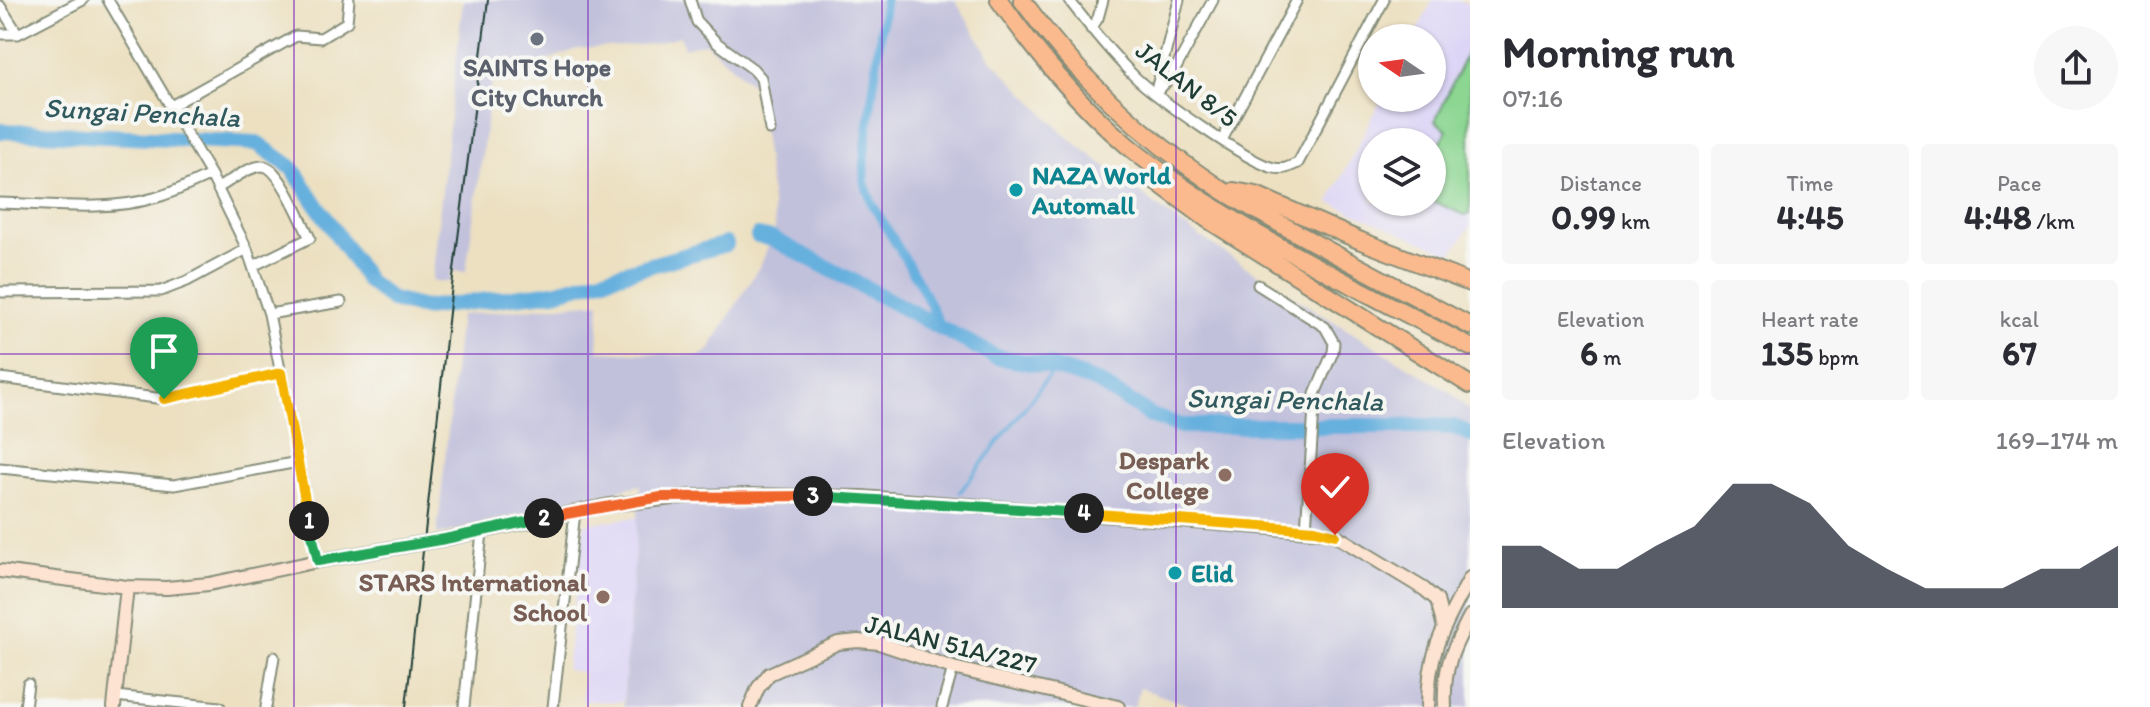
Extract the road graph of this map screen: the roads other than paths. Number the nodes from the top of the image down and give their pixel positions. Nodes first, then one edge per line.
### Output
1 (83, 0) edge
2 (108, 0) edge
3 (349, 0) edge
4 (690, 0) edge
5 (999, 0) edge
6 (1022, 0) edge
7 (1069, 0) edge
8 (1103, 0) edge
9 (1179, 0) edge
10 (1213, 0) edge
11 (1297, 0) edge
12 (1384, 0) edge
13 (0, 6) edge
14 (1091, 29) junction
15 (0, 34) edge
16 (18, 34) junction
17 (1155, 94) junction
18 (174, 109) junction
19 (770, 130) dead end
20 (1116, 135) junction
21 (1222, 140) junction
22 (211, 175) junction
23 (218, 188) junction
24 (1220, 189) junction
25 (0, 203) edge
26 (247, 249) junction
27 (253, 266) junction
28 (1470, 283) edge
29 (1258, 285) dead end
30 (0, 292) edge
31 (341, 302) dead end
32 (269, 314) junction
33 (1470, 326) edge
34 (1470, 347) edge
35 (281, 373) junction
36 (0, 378) edge
37 (1470, 385) edge
38 (298, 462) junction
39 (0, 468) edge
40 (575, 512) junction
41 (1306, 530) junction
42 (482, 532) junction
43 (318, 561) junction
44 (0, 571) edge
45 (1470, 578) edge
46 (127, 587) junction
47 (1470, 616) edge
48 (1444, 628) junction
49 (274, 657) dead end
50 (953, 668) junction
51 (28, 684) dead end
52 (115, 701) edge
53 (25, 707) edge
54 (220, 707) edge
55 (266, 707) edge
56 (464, 707) edge
57 (553, 707) edge
58 (750, 707) edge
59 (942, 707) edge
60 (1118, 707) edge
61 (1428, 707) edge
62 (1445, 707) edge

1 - 16 street
2 - 18 street
3 - 18 street
4 - 19 street
5 - 20 highway
6 - 24 highway
7 - 14 street, JALAN 8/5
8 - 14 street
9 - 17 street
10 - 17 street
11 - 21 street
12 - 21 street, JALAN 8/5
13 - 16 street
14 - 17 street, JALAN 8/5
15 - 16 street
17 - 21 street, JALAN 8/5
18 - 22 street
20 - 34 highway
20 - 37 highway
22 - 23 street
22 - 25 street
23 - 26 street
23 - 27 street
24 - 28 highway
24 - 33 highway
26 - 27 street
26 - 30 street
27 - 32 street
29 - 41 street
31 - 32 street
32 - 35 street
35 - 36 street
35 - 38 street
38 - 39 street
38 - 43 street
40 - 41 street
40 - 42 street
40 - 57 street
41 - 48 street
42 - 43 street
42 - 56 street
43 - 46 street
44 - 46 street
45 - 48 street
46 - 52 street
47 - 62 street
48 - 61 street
49 - 55 street
50 - 58 street, JALAN 51A/227
50 - 59 street
50 - 60 street, JALAN 51A/227
51 - 53 street
52 - 54 street

